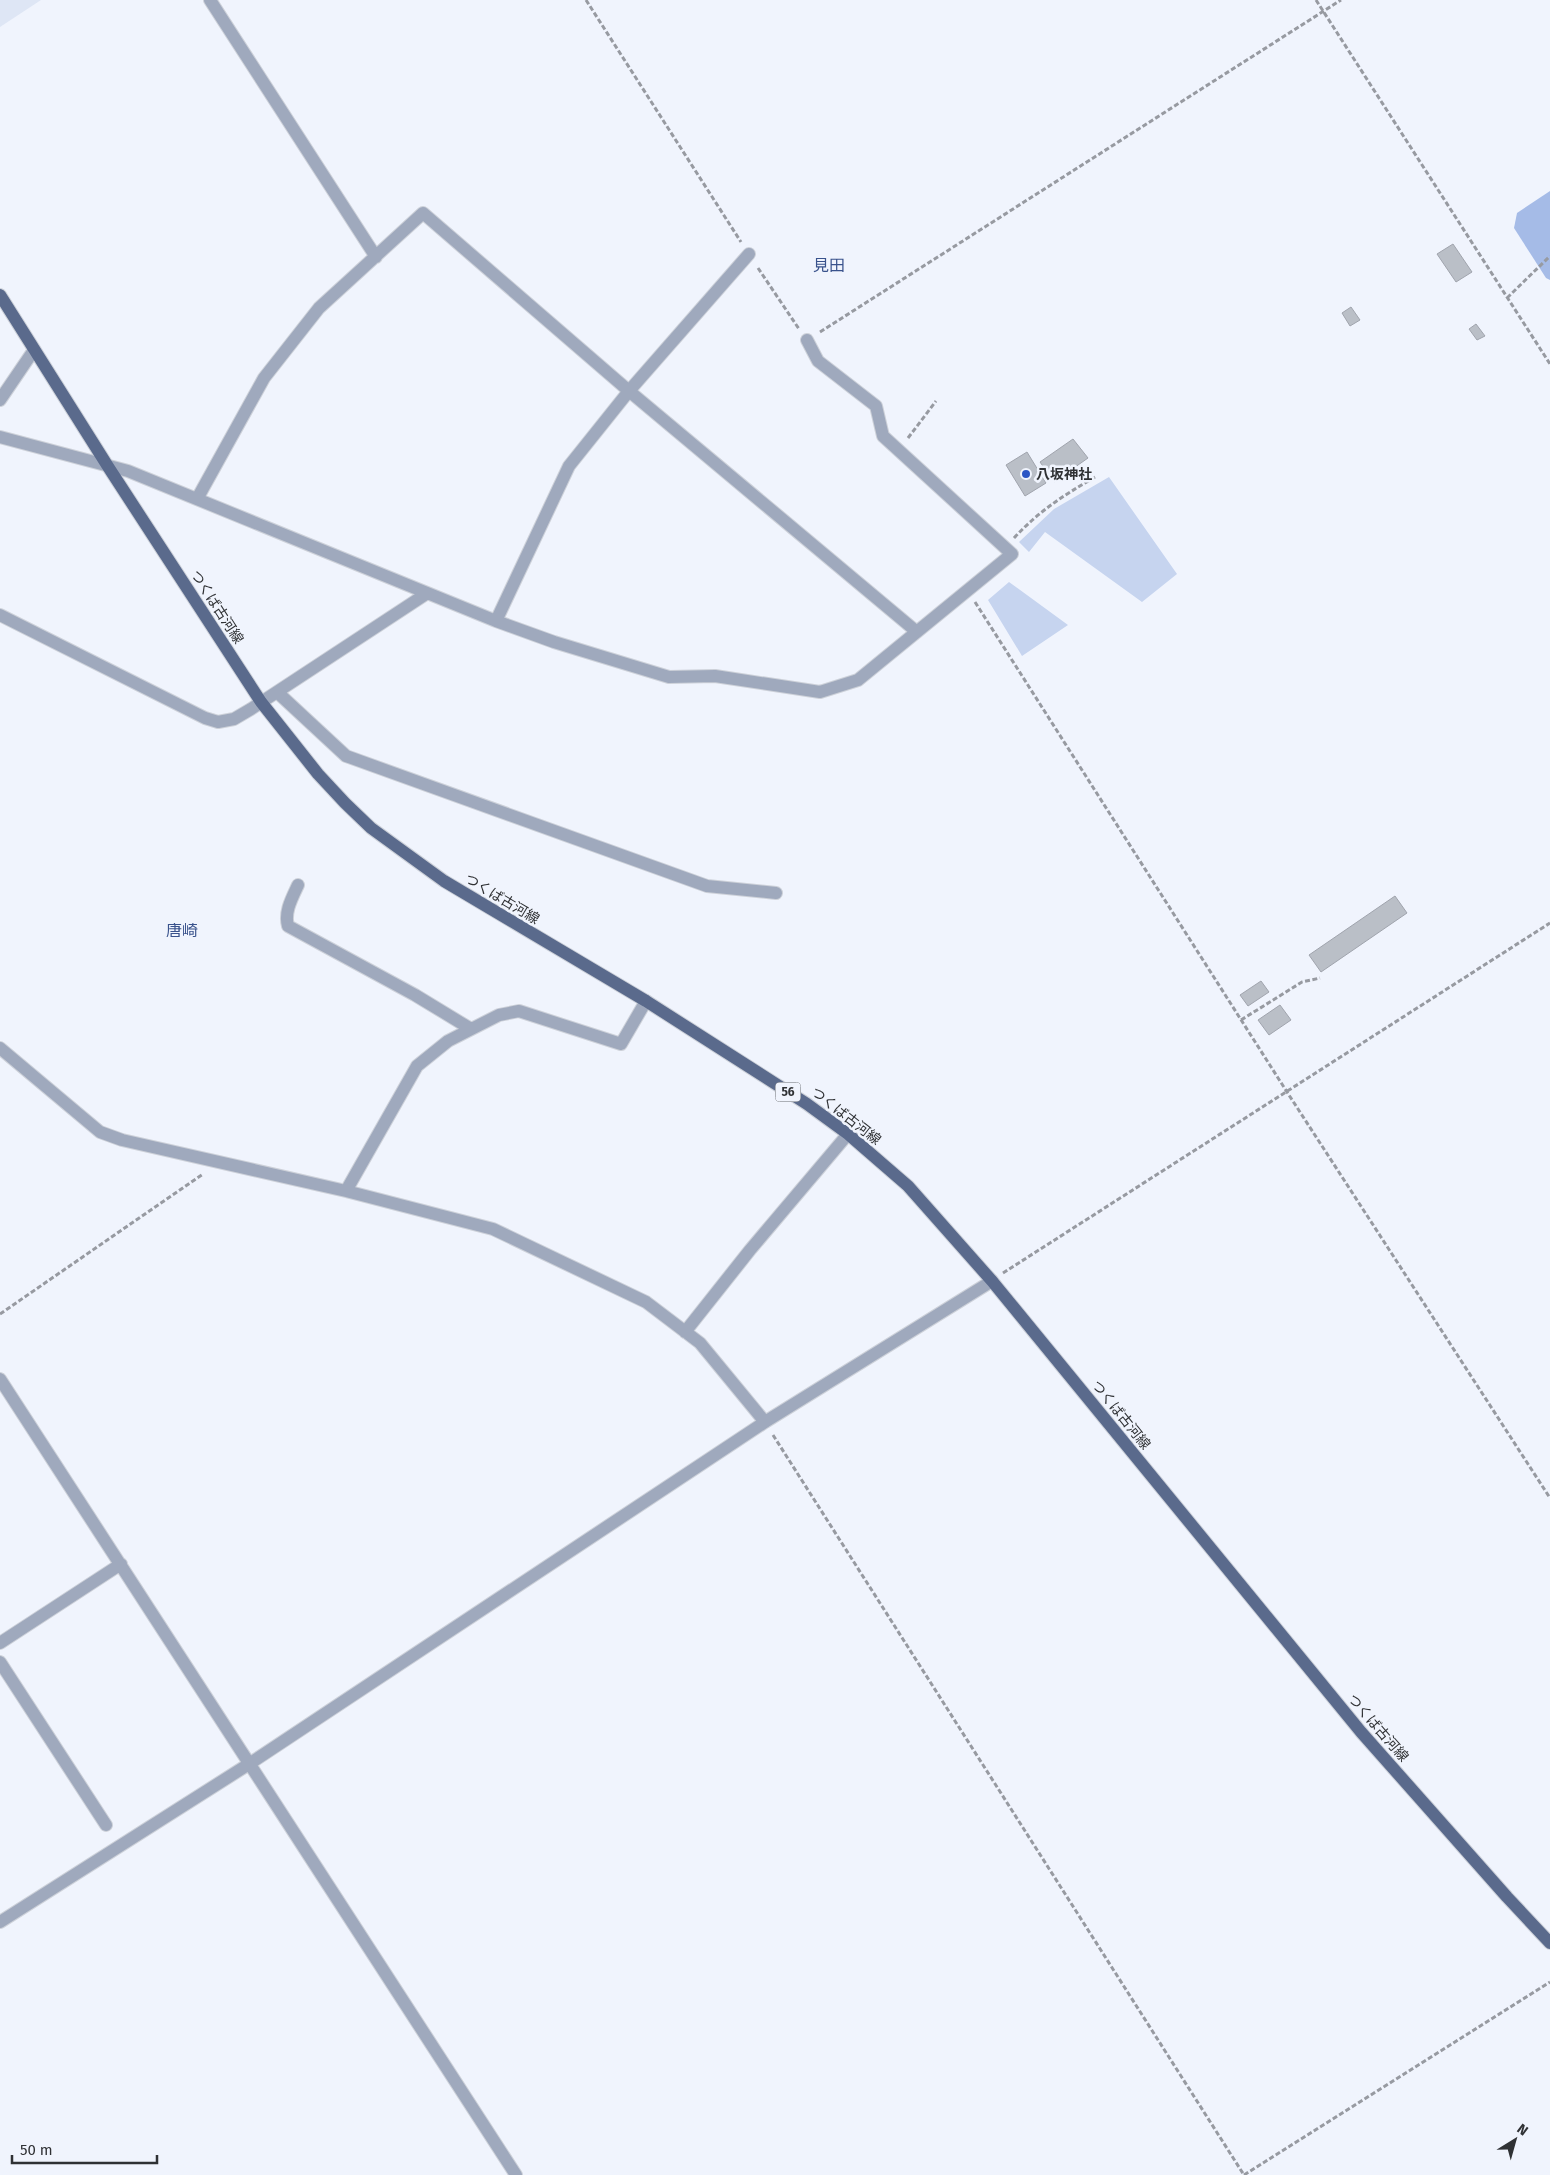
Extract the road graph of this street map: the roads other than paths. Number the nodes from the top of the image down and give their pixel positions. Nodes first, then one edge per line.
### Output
1 (210, 0) edge
2 (749, 254) road end
3 (376, 257) junction
4 (0, 295) edge
5 (807, 340) road end
6 (34, 350) junction
7 (629, 391) junction
8 (0, 400) edge
9 (0, 437) edge
10 (107, 465) junction
11 (197, 499) junction
12 (426, 594) junction
13 (0, 615) edge
14 (496, 621) junction
15 (917, 632) junction
16 (277, 692) junction
17 (261, 702) junction
18 (298, 885) dead end
19 (776, 893) dead end
20 (646, 1002) junction
21 (471, 1029) junction
22 (0, 1048) edge
23 (848, 1134) junction
24 (346, 1192) junction
25 (992, 1281) junction
26 (685, 1332) junction
27 (0, 1380) edge
28 (764, 1422) junction
29 (120, 1564) junction
30 (0, 1643) edge
31 (0, 1662) edge
32 (248, 1764) junction
33 (106, 1825) dead end
34 (0, 1922) edge
35 (1550, 1943) edge
36 (516, 2175) edge

1 - 3 street
2 - 7 street
3 - 7 street
3 - 11 street
4 - 6 main road, つくば古河線 / 56
5 - 15 street
6 - 8 street
6 - 10 main road, つくば古河線 / 56
7 - 14 street
7 - 15 street
9 - 10 street
10 - 11 street
10 - 17 main road, つくば古河線 / 56
11 - 12 street
12 - 14 street
12 - 16 street
13 - 17 street
14 - 15 street
16 - 17 street
16 - 19 street
17 - 20 main road, つくば古河線 / 56
18 - 21 street
20 - 21 street
20 - 23 main road, つくば古河線 / 56
21 - 24 street
22 - 24 street
23 - 25 main road, つくば古河線 / 56
23 - 26 street
24 - 26 street
25 - 28 street
25 - 35 main road, つくば古河線 / 56
26 - 28 street
27 - 29 street
28 - 32 street
29 - 30 street
29 - 32 street
31 - 33 street
32 - 34 street
32 - 36 street

